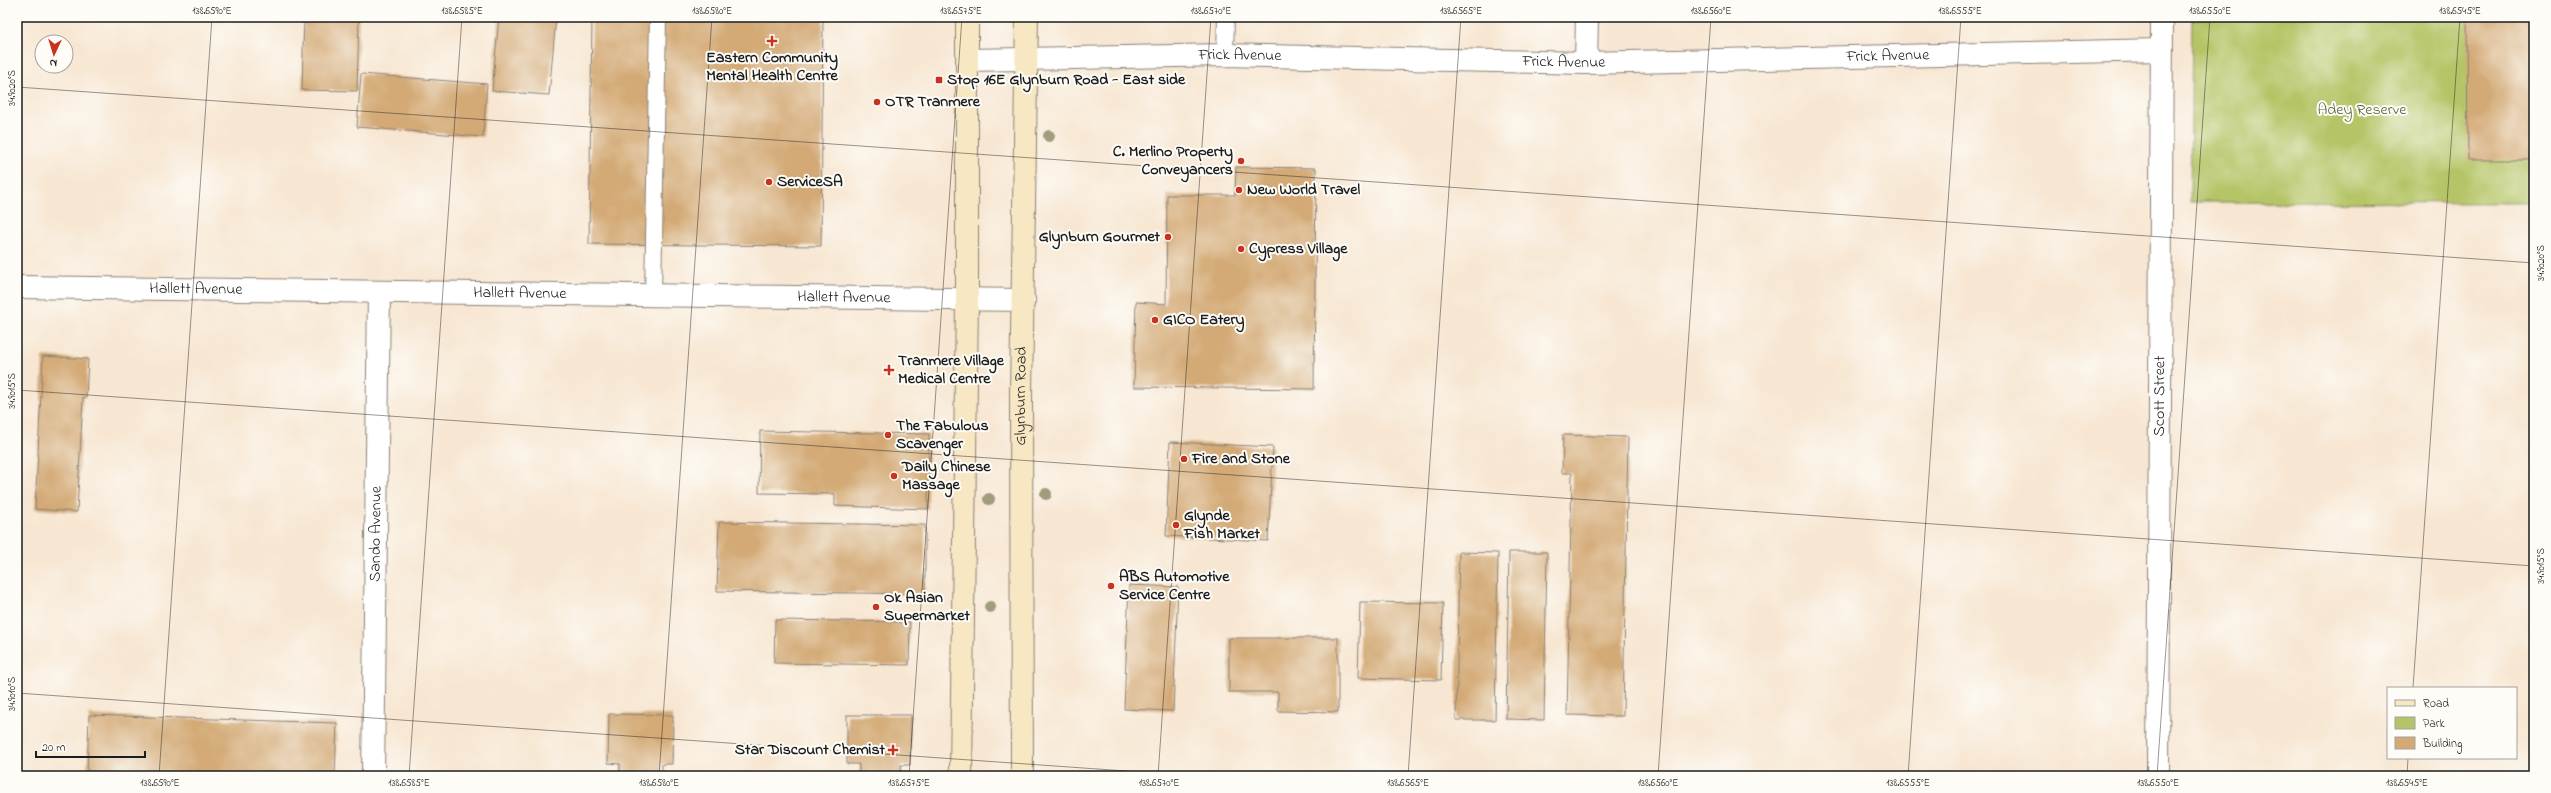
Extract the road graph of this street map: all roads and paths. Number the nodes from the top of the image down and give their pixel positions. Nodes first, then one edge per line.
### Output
1 (658, 17) edge
2 (967, 17) edge
3 (1027, 17) edge
4 (1226, 17) edge
5 (1587, 17) edge
6 (2236, 17) edge
7 (2162, 34) edge
8 (1225, 55) junction
9 (1027, 59) junction
10 (967, 60) junction
11 (1586, 63) junction
12 (17, 287) edge
13 (380, 292) junction
14 (653, 295) junction
15 (967, 299) junction
16 (1024, 300) junction
17 (373, 776) edge
18 (961, 776) edge
19 (1022, 776) edge
20 (2158, 776) edge

1 - 14 lane
2 - 10 main road
3 - 9 main road, Glynburn Road
4 - 8 lane
5 - 11 street
6 - 7 path
7 - 11 street, Frick Avenue
7 - 20 street, Scott Street
8 - 9 street, Frick Avenue
8 - 11 street, Frick Avenue
9 - 10 street, Frick Avenue
9 - 16 main road, Glynburn Road
10 - 15 main road
12 - 13 street, Hallett Avenue
13 - 14 street, Hallett Avenue
13 - 17 street, Sando Avenue
14 - 15 street, Hallett Avenue
15 - 16 street, Hallett Avenue
15 - 18 main road
16 - 19 main road, Glynburn Road

